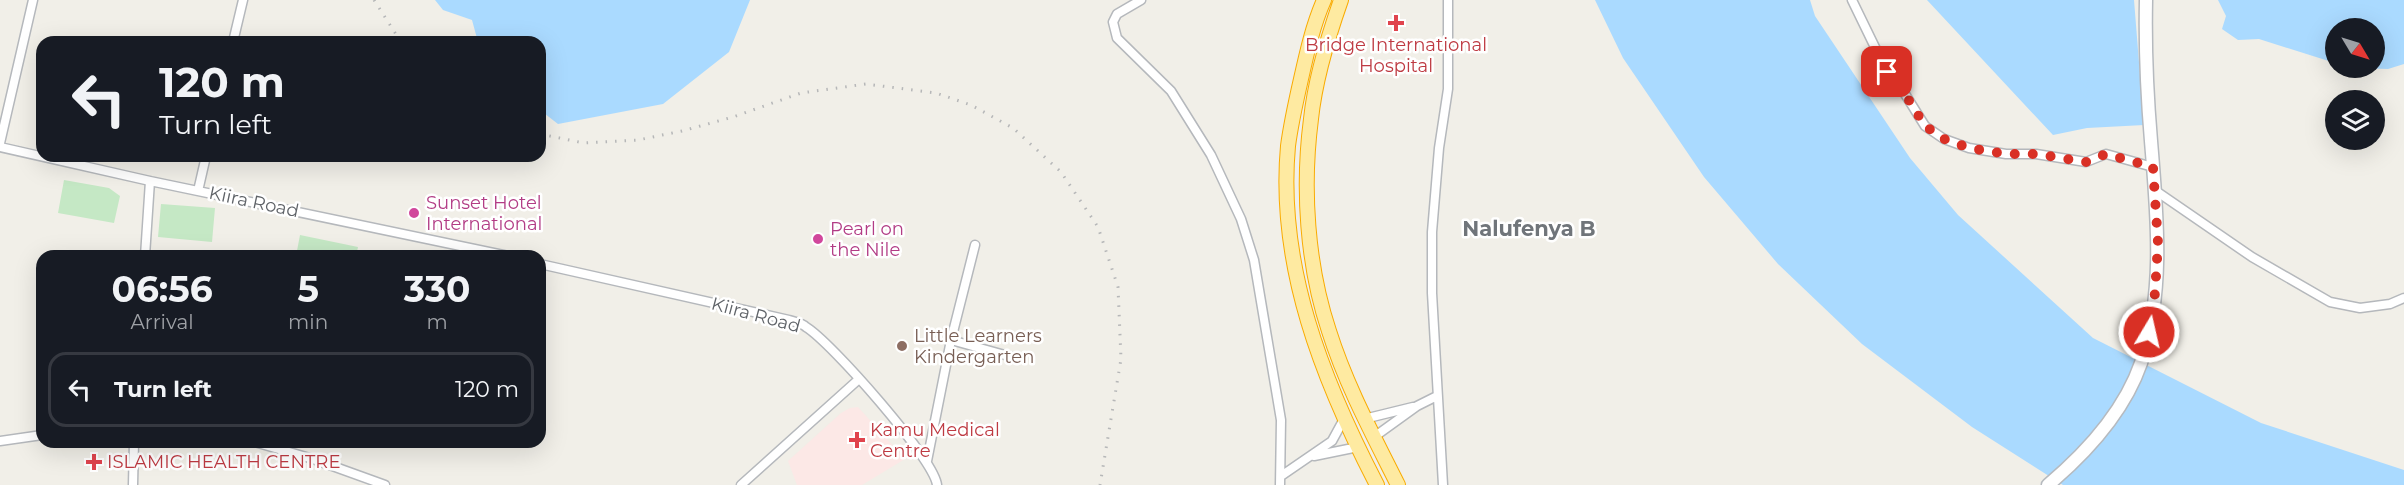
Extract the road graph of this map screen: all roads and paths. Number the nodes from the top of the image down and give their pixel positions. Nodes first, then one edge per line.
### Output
1 (33, 0) edge
2 (243, 0) edge
3 (1141, 0) edge
4 (1324, 0) edge
5 (1341, 0) edge
6 (1448, 0) edge
7 (1852, 0) edge
8 (2146, 0) edge
9 (234, 36) edge
10 (0, 145) edge
11 (36, 152) edge
12 (80, 162) edge
13 (205, 162) edge
14 (2153, 167) junction
15 (150, 181) junction
16 (198, 191) junction
17 (2156, 191) junction
18 (975, 245) dead end
19 (145, 250) edge
20 (479, 250) edge
21 (546, 265) edge
22 (2404, 298) edge
23 (951, 340) junction
24 (1012, 357) dead end
25 (859, 379) junction
26 (1437, 396) junction
27 (1417, 406) junction
28 (1364, 418) junction
29 (1344, 419) junction
30 (36, 436) edge
31 (1374, 437) junction
32 (0, 441) edge
33 (1358, 447) junction
34 (134, 448) edge
35 (275, 448) edge
36 (1307, 458) junction
37 (927, 461) junction
38 (1281, 481) edge
39 (133, 485) edge
40 (385, 485) edge
41 (741, 485) edge
42 (937, 485) edge
43 (1377, 485) edge
44 (1398, 485) edge
45 (1443, 485) edge
46 (2048, 485) edge

1 - 10 street
2 - 9 street
3 - 38 street
4 - 29 highway
5 - 28 highway
6 - 26 street
7 - 14 street
8 - 14 main road
10 - 11 street, Kiira Road
12 - 15 street, Kiira Road
13 - 16 street
14 - 17 main road
15 - 16 street, Kiira Road
15 - 19 street
16 - 20 street, Kiira Road
17 - 22 street
17 - 46 main road
18 - 23 street
21 - 25 street, Kiira Road
23 - 24 street
23 - 37 street
25 - 37 street, Kiira Road
25 - 41 street
26 - 27 street
26 - 45 street
27 - 28 street
27 - 31 street
28 - 31 highway
29 - 33 highway
29 - 36 street
30 - 32 street
31 - 44 highway
33 - 36 street
33 - 43 highway
34 - 39 street
35 - 40 street
36 - 38 street
37 - 42 street, Kiira Road

